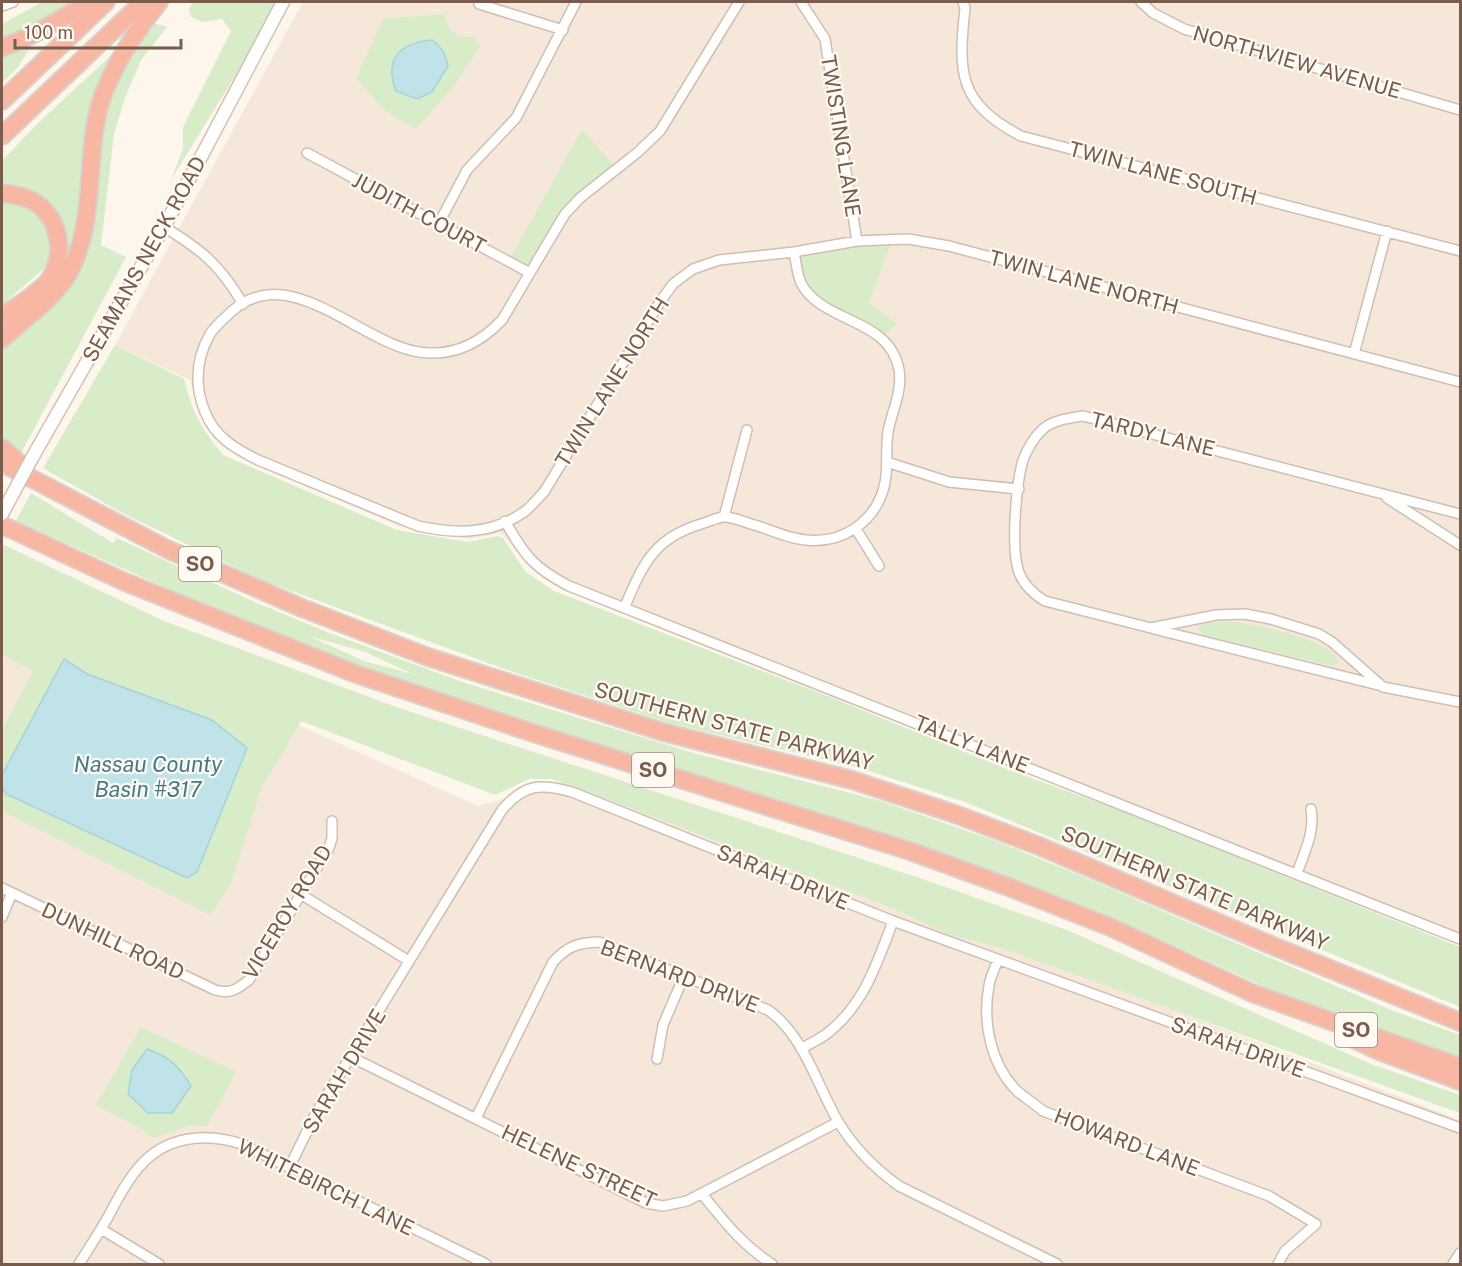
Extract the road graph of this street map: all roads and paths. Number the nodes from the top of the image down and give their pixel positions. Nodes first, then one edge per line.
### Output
1 (13, 2) edge
2 (89, 2) edge
3 (106, 2) edge
4 (143, 2) edge
5 (159, 2) edge
6 (283, 2) edge
7 (576, 2) edge
8 (739, 2) edge
9 (801, 2) edge
10 (963, 2) edge
11 (1141, 2) edge
12 (479, 4) dead end
13 (2, 6) edge
14 (562, 30) junction
15 (2, 48) edge
16 (2, 101) edge
17 (1461, 110) edge
18 (2, 136) edge
19 (307, 153) dead end
20 (2, 194) edge
21 (439, 223) junction
22 (164, 227) junction
23 (1387, 231) junction
24 (857, 241) junction
25 (1461, 251) edge
26 (794, 252) junction
27 (530, 273) junction
28 (243, 304) junction
29 (2, 317) edge
30 (2, 339) edge
31 (1354, 354) junction
32 (1461, 382) edge
33 (747, 430) dead end
34 (2, 448) edge
35 (887, 462) junction
36 (2, 463) edge
37 (46, 486) junction
38 (1019, 489) junction
39 (1380, 493) junction
40 (2, 514) edge
41 (1461, 514) edge
42 (724, 517) junction
43 (505, 521) junction
44 (2, 525) edge
45 (856, 529) junction
46 (2, 532) edge
47 (1461, 545) edge
48 (54, 550) junction
49 (879, 566) dead end
50 (625, 606) junction
51 (1151, 628) junction
52 (1383, 687) junction
53 (1461, 702) edge
54 (1311, 809) dead end
55 (332, 821) dead end
56 (1298, 873) junction
57 (2, 888) edge
58 (12, 893) junction
59 (302, 895) junction
60 (2, 917) edge
61 (893, 921) junction
62 (1461, 939) edge
63 (998, 960) junction
64 (409, 961) junction
65 (684, 976) junction
66 (226, 993) joint
67 (1252, 993) junction
68 (1461, 1022) edge
69 (801, 1049) junction
70 (351, 1056) junction
71 (657, 1059) dead end
72 (1461, 1067) edge
73 (1461, 1081) edge
74 (476, 1118) junction
75 (838, 1122) junction
76 (1461, 1128) edge
77 (290, 1168) junction
78 (702, 1194) junction
79 (101, 1229) junction
80 (1461, 1252) edge
81 (79, 1264) edge
82 (159, 1264) edge
83 (486, 1264) edge
84 (772, 1264) edge
85 (1057, 1264) edge
86 (1278, 1264) edge
87 (1453, 1264) edge

1 - 13 street
2 - 15 highway
3 - 16 highway
4 - 18 highway
5 - 30 highway
6 - 22 main road, SEAMANS NECK ROAD
7 - 14 street
8 - 27 street
9 - 24 street, TWISTING LANE
10 - 23 street, TWIN LANE SOUTH
11 - 17 street, NORTHVIEW AVENUE
12 - 14 street
14 - 21 street
19 - 21 street, JUDITH COURT
20 - 29 highway
21 - 27 street, JUDITH COURT
22 - 28 street
22 - 40 main road, SEAMANS NECK ROAD, bridge
23 - 25 street, TWIN LANE SOUTH
23 - 31 street
24 - 26 street, TWIN LANE NORTH
24 - 31 street, TWIN LANE NORTH
26 - 35 street
26 - 43 street, TWIN LANE NORTH
27 - 28 street
28 - 43 street, TWIN LANE NORTH
31 - 32 street, TWIN LANE NORTH
33 - 42 street
34 - 37 highway
35 - 38 street
35 - 45 street
36 - 37 highway, SOUTHERN STATE PARKWAY / SO
37 - 68 highway, SOUTHERN STATE PARKWAY / SO
38 - 39 street, TARDY LANE
38 - 51 street, TARDY LANE
39 - 41 street, TARDY LANE
39 - 47 street, TARDY LANE
42 - 45 street
42 - 50 street
43 - 50 street, TALLY LANE
44 - 48 highway, SO
45 - 49 street
46 - 48 highway
48 - 67 highway, SO
50 - 56 street, TALLY LANE
51 - 52 street, TARDY LANE
51 - 52 street, TARDY LANE
52 - 53 street, TARDY LANE
54 - 56 street
55 - 59 street, VICEROY ROAD
56 - 62 street, TALLY LANE
57 - 58 street, DUNHILL ROAD
58 - 60 street
58 - 66 street, DUNHILL ROAD
59 - 64 street
59 - 66 street, VICEROY ROAD
61 - 63 street, SARAH DRIVE
61 - 64 street, SARAH DRIVE
61 - 69 street
63 - 76 street, SARAH DRIVE
63 - 86 street, HOWARD LANE
64 - 70 street, SARAH DRIVE
65 - 69 street, BERNARD DRIVE
65 - 71 street
65 - 74 street, BERNARD DRIVE
67 - 72 highway, SO
67 - 73 highway
69 - 75 street, BERNARD DRIVE
70 - 74 street, HELENE STREET
70 - 77 street, SARAH DRIVE
74 - 78 street, HELENE STREET
75 - 78 street, HELENE STREET
75 - 85 street, BERNARD DRIVE
77 - 79 street, WHITEBIRCH LANE
77 - 83 street, WHITEBIRCH LANE
78 - 84 street
79 - 81 street, WHITEBIRCH LANE
79 - 82 street
80 - 87 street

